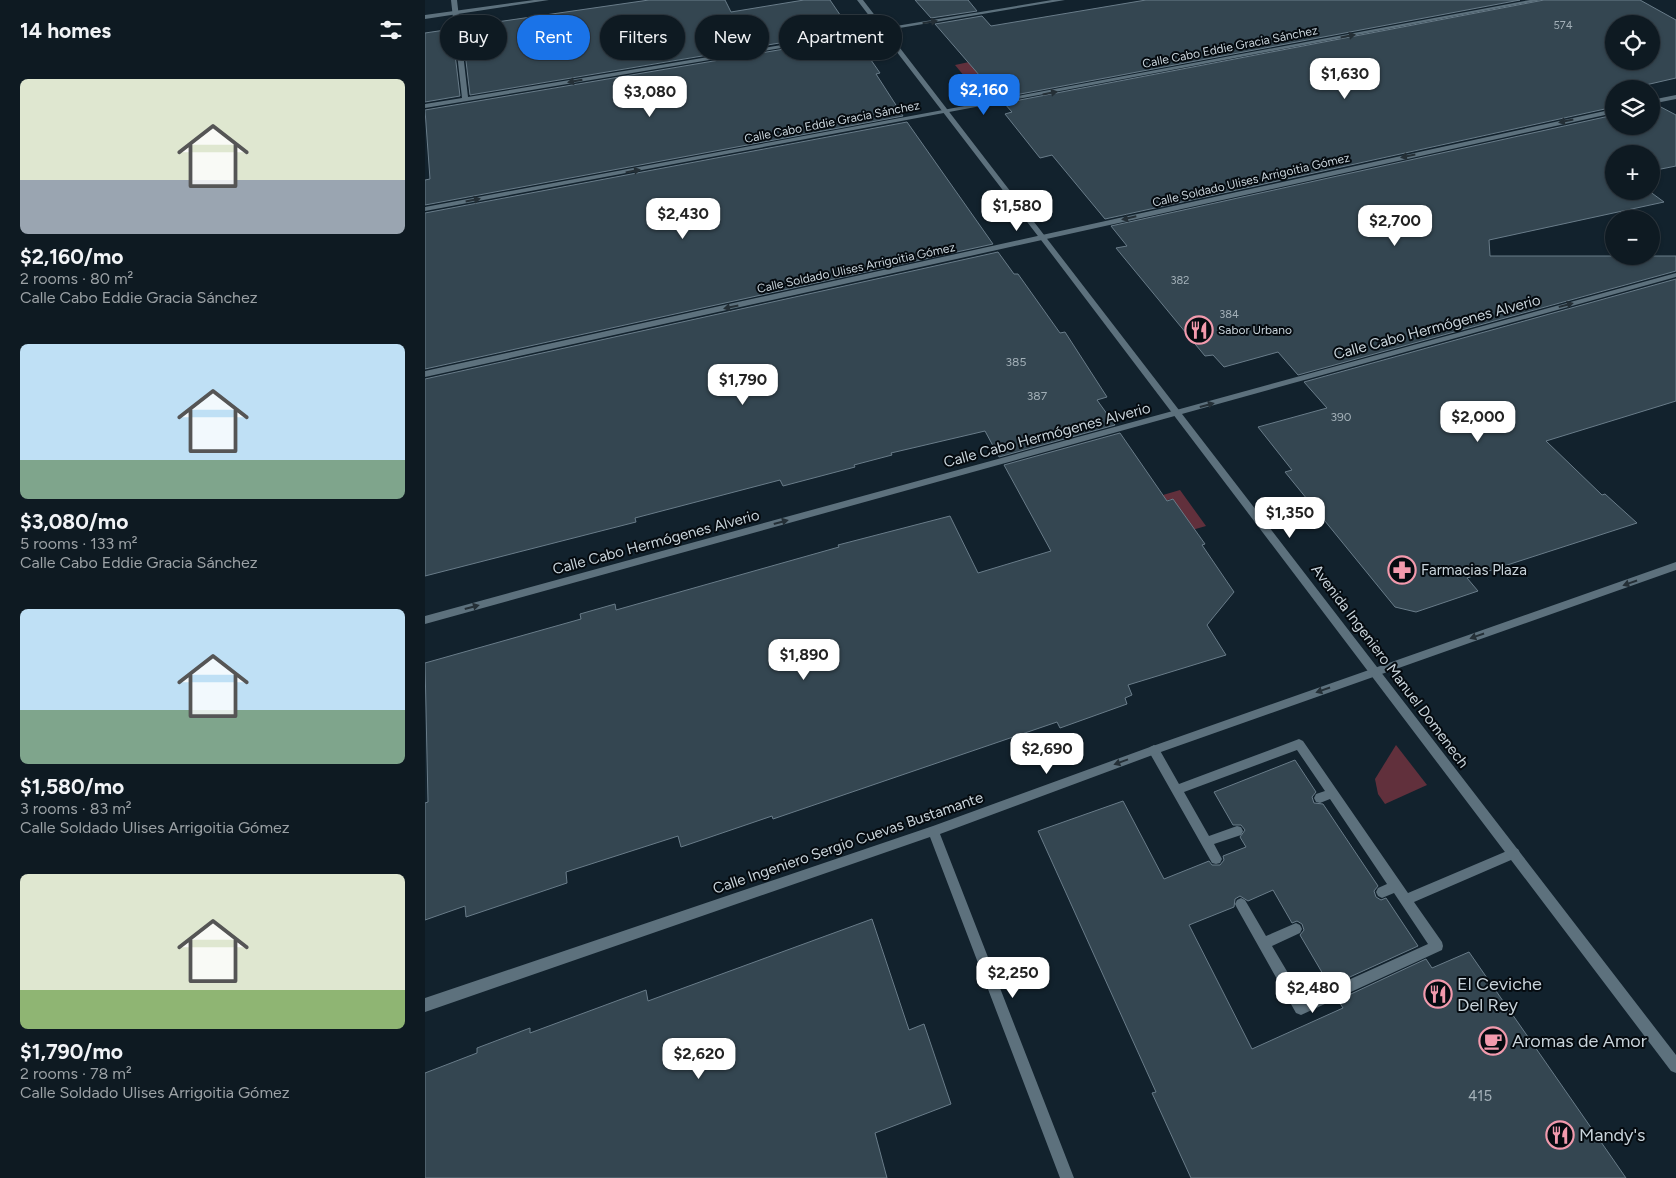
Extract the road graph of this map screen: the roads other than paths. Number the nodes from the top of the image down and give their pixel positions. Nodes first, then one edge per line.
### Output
1 (454, 0) edge
2 (546, 0) edge
3 (860, 0) edge
4 (1062, 0) edge
5 (1539, 0) edge
6 (456, 13) junction
7 (871, 15) edge
8 (425, 18) edge
9 (902, 27) edge
10 (779, 47) edge
11 (902, 56) edge
12 (1676, 97) edge
13 (465, 99) junction
14 (1660, 100) edge
15 (425, 106) edge
16 (946, 112) junction
17 (1605, 113) edge
18 (425, 209) edge
19 (1045, 238) junction
20 (1676, 275) edge
21 (425, 374) edge
22 (1178, 413) junction
23 (1676, 567) edge
24 (425, 620) edge
25 (1375, 672) junction
26 (1154, 750) junction
27 (1176, 790) junction
28 (1332, 793) junction
29 (1320, 798) dead end
30 (933, 831) junction
31 (1237, 831) dead end
32 (1206, 842) junction
33 (1514, 854) junction
34 (1216, 859) dead end
35 (1396, 886) junction
36 (1382, 892) dead end
37 (1406, 900) junction
38 (1241, 904) dead end
39 (1296, 929) dead end
40 (1264, 943) junction
41 (425, 1005) edge
42 (1676, 1066) edge
43 (1067, 1178) edge

1 - 6 street
2 - 6 street
3 - 7 street, Avenida Ingeniero Manuel Domenech
9 -> 4 street
16 -> 5 street, Calle Cabo Eddie Gracia Sánchez
6 - 8 street
6 - 13 street
10 -> 13 street
11 - 16 street, Avenida Ingeniero Manuel Domenech
12 - 14 street
13 - 15 street
18 -> 16 street, Calle Cabo Eddie Gracia Sánchez
16 - 19 street, Avenida Ingeniero Manuel Domenech
17 -> 19 street, Calle Soldado Ulises Arrigoitia Gómez
19 -> 21 street, Calle Soldado Ulises Arrigoitia Gómez
19 - 22 street, Avenida Ingeniero Manuel Domenech
22 -> 20 street, Calle Cabo Hermógenes Alverio
24 -> 22 street, Calle Cabo Hermógenes Alverio
22 - 25 street, Avenida Ingeniero Manuel Domenech
23 -> 25 street, Calle Ingeniero Sergio Cuevas Bustamante
25 -> 26 street, Calle Ingeniero Sergio Cuevas Bustamante
25 - 33 street, Avenida Ingeniero Manuel Domenech
26 - 27 street
26 -> 30 street, Calle Ingeniero Sergio Cuevas Bustamante
27 - 28 street
27 - 32 street
28 - 29 street
28 - 35 street
30 - 41 street, Calle Ingeniero Sergio Cuevas Bustamante
30 - 43 street
31 - 32 street
32 - 34 street
33 - 37 street
33 - 42 street, Avenida Ingeniero Manuel Domenech
35 - 36 street
35 - 37 street
37 - 40 street
38 - 40 street
39 - 40 street

